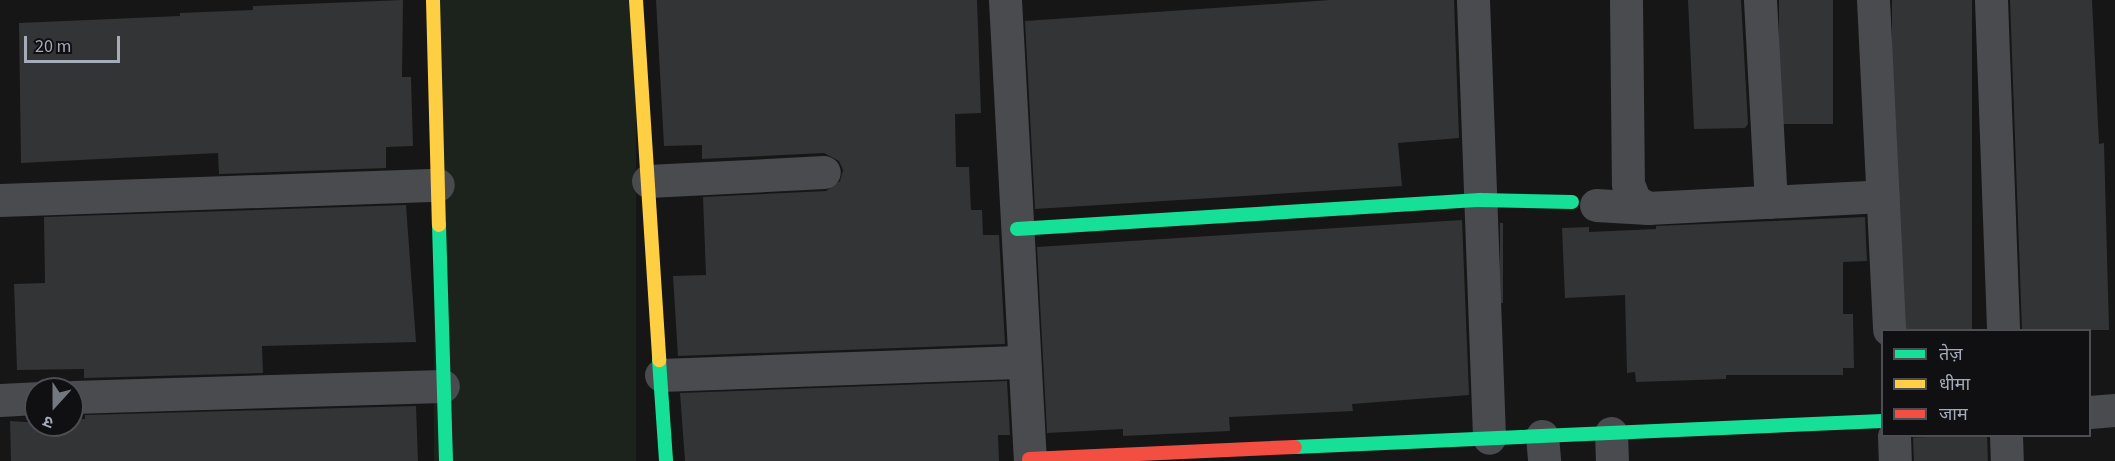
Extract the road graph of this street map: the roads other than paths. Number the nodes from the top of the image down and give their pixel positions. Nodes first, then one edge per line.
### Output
1 (434, 0) edge
2 (636, 0) edge
3 (1005, 0) edge
4 (1473, 0) edge
5 (1626, 0) edge
6 (1760, 0) edge
7 (1873, 0) edge
8 (1991, 0) edge
9 (824, 172) dead end
10 (648, 181) junction
11 (438, 185) junction
12 (1883, 196) junction
13 (0, 200) edge
14 (1480, 200) junction
15 (1771, 202) junction
16 (1584, 204) joint
17 (1648, 208) junction
18 (1017, 229) junction
19 (1889, 329) edge
20 (2002, 329) edge
21 (1024, 363) junction
22 (661, 375) junction
23 (443, 386) junction
24 (84, 397) edge
25 (24, 399) edge
26 (0, 400) edge
27 (2115, 411) edge
28 (2091, 412) edge
29 (1881, 421) edge
30 (1894, 437) edge
31 (2006, 437) edge
32 (1490, 438) junction
33 (1612, 447) edge
34 (1543, 448) edge
35 (1030, 460) edge
36 (446, 461) edge
37 (666, 461) edge
38 (1895, 461) edge
39 (2007, 461) edge

1 - 11 street
2 - 10 street
3 - 18 street
4 - 14 street
5 - 17 street
6 - 15 street
7 - 12 street
8 - 20 street
9 - 10 street
10 - 22 street
11 - 13 street
11 - 23 street
12 - 15 street
12 - 19 street
14 - 16 street
14 - 18 street
14 - 32 street
15 - 17 street
16 - 17 street
18 - 21 street
21 - 22 street
21 - 35 street
22 - 37 street
23 - 24 street
23 - 36 street
25 - 26 street
27 - 28 street
29 - 33 street
30 - 38 street
31 - 39 street
32 - 34 street
32 - 35 street
33 - 34 street

